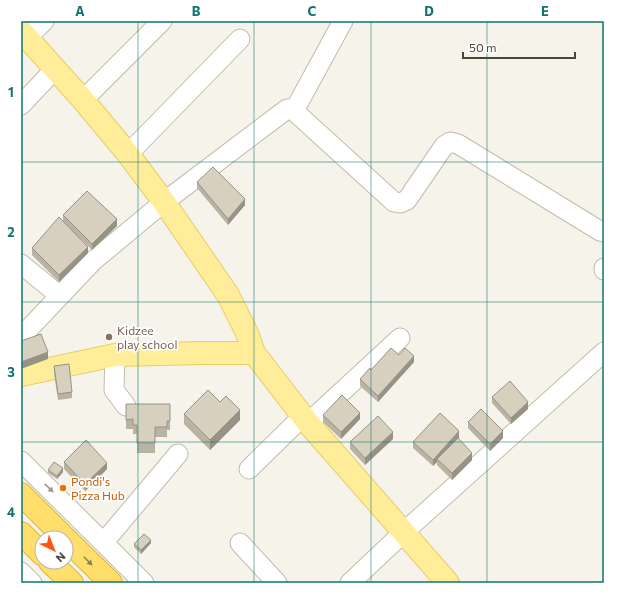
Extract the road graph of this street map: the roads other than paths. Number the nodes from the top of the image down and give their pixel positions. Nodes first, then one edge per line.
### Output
1 (44, 21) edge
2 (162, 21) edge
3 (343, 21) edge
4 (24, 34) edge
5 (240, 39) dead end
6 (55, 69) junction
7 (83, 100) junction
8 (21, 105) edge
9 (294, 111) junction
10 (128, 154) junction
11 (164, 202) junction
12 (604, 232) edge
13 (21, 264) edge
14 (60, 296) junction
15 (21, 337) edge
16 (400, 338) dead end
17 (604, 352) edge
18 (254, 353) junction
19 (115, 356) junction
20 (21, 375) edge
21 (126, 406) edge
22 (306, 420) junction
23 (178, 454) dead end
24 (21, 461) edge
25 (249, 469) dead end
26 (21, 494) edge
27 (58, 530) edge
28 (404, 532) junction
29 (21, 533) edge
30 (104, 542) junction
31 (240, 543) dead end
32 (34, 546) edge
33 (74, 546) edge
34 (58, 570) edge
35 (21, 572) edge
36 (32, 583) edge
37 (72, 583) edge
38 (111, 583) edge
39 (144, 583) edge
40 (277, 583) edge
41 (350, 583) edge
42 (448, 583) edge

1 - 4 street
2 - 7 street
3 - 9 street
4 - 6 main road
5 - 10 street
6 - 7 main road
6 - 8 street
7 - 10 main road
9 - 11 street
9 - 12 street
10 - 11 main road
11 - 14 street
11 - 18 main road
13 - 14 street
14 - 15 street
16 - 22 street
17 - 28 street
18 - 19 main road
18 - 22 main road
19 - 20 main road
19 - 21 street
22 - 25 street
22 - 28 main road
23 - 30 street
24 -> 30 street
26 - 27 highway
28 - 41 street
28 - 42 main road
29 - 32 highway
30 - 39 street
31 - 40 street
33 -> 38 highway
34 - 37 highway
35 - 36 street

